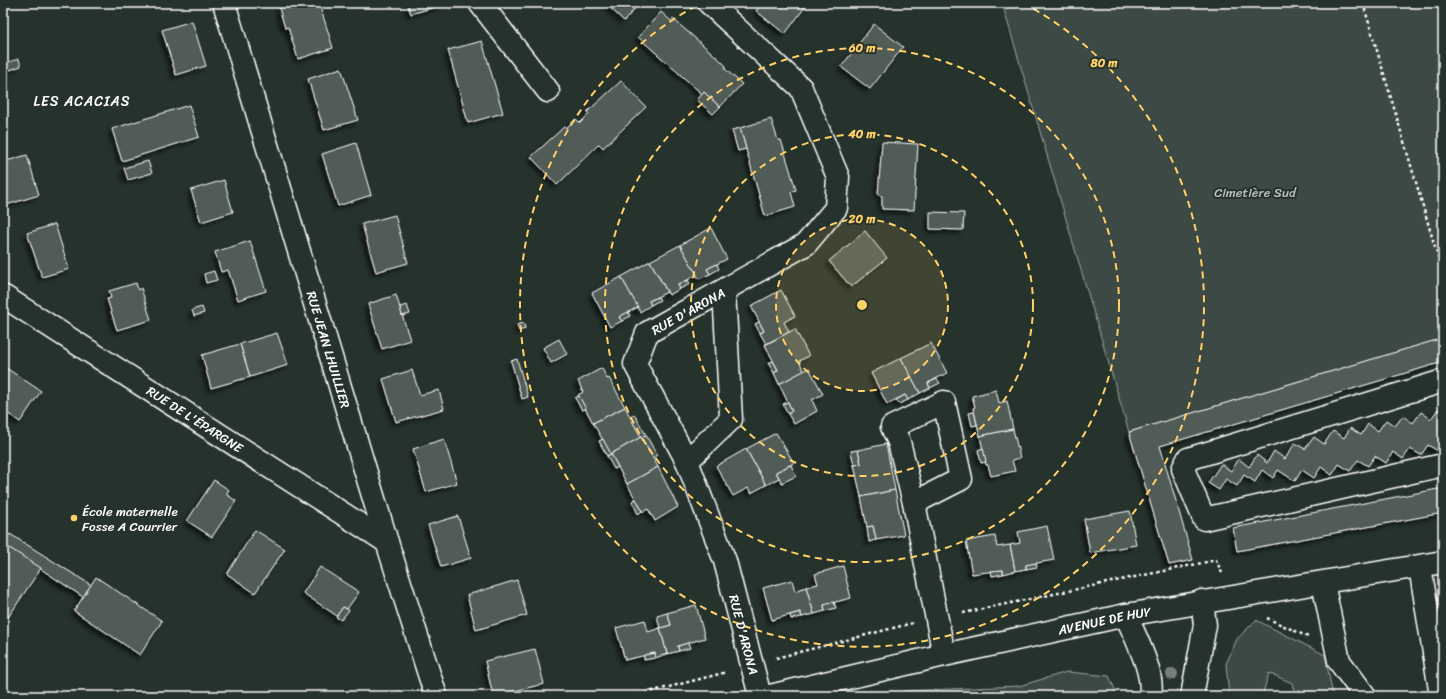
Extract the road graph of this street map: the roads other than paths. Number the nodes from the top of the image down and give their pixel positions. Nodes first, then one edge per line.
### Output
1 (224, 3) edge
2 (480, 3) edge
3 (710, 3) edge
4 (548, 90) dead end
5 (724, 291) junction
6 (3, 296) edge
7 (1443, 381) edge
8 (688, 461) junction
9 (1443, 465) edge
10 (914, 503) dead end
11 (387, 542) junction
12 (1443, 562) edge
13 (1420, 567) junction
14 (1323, 583) junction
15 (1202, 601) junction
16 (1126, 615) junction
17 (944, 654) junction
18 (436, 696) edge
19 (760, 696) edge
20 (770, 696) edge
21 (1150, 696) edge
22 (1192, 696) edge
23 (1365, 696) edge
24 (1441, 696) edge

1 - 11 street, RUE JEAN LHUILLIER
2 - 4 street
3 - 5 street, RUE D'ARONA
5 - 8 street
5 - 8 street, RUE D'ARONA
6 - 11 street, RUE DE L'ÉPARGNE
7 - 9 street
8 - 19 street, RUE D'ARONA
10 - 17 street
11 - 18 street, RUE JEAN LHUILLIER
12 - 13 street, AVENUE DE HUY
13 - 14 street, AVENUE DE HUY
13 - 24 street
14 - 15 street, AVENUE DE HUY
14 - 23 street
15 - 16 street, AVENUE DE HUY
15 - 22 street
16 - 17 street, AVENUE DE HUY
16 - 21 street
17 - 20 street, AVENUE DE HUY

